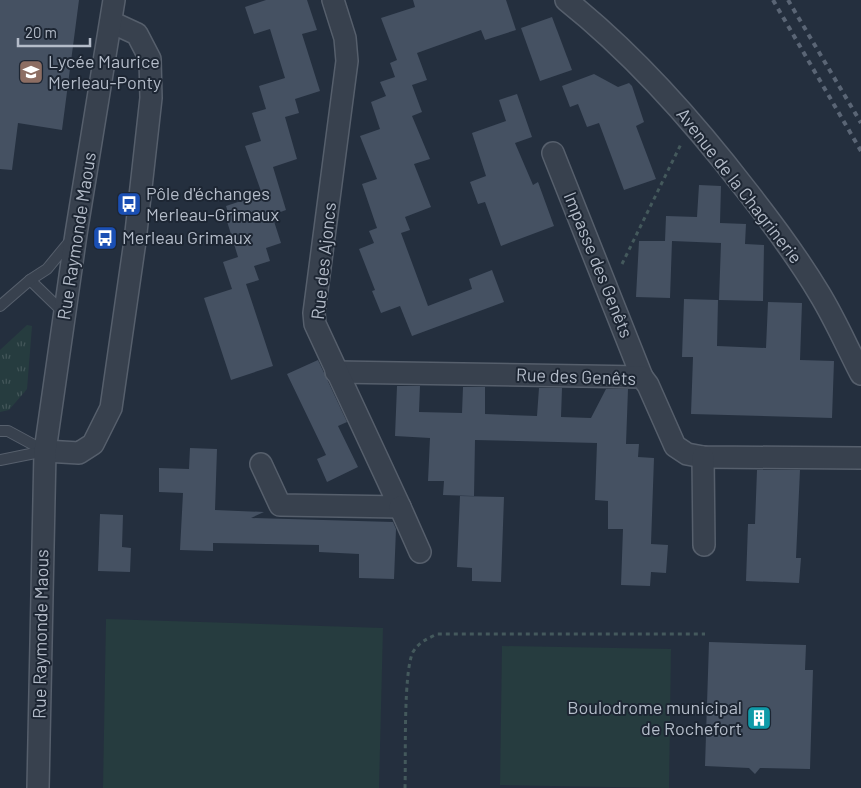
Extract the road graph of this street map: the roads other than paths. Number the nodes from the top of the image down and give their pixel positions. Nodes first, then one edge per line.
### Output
1 (114, 0) edge
2 (333, 0) edge
3 (566, 0) edge
4 (111, 22) junction
5 (553, 153) dead end
6 (76, 234) junction
7 (30, 280) junction
8 (0, 306) edge
9 (65, 314) junction
10 (336, 372) junction
11 (861, 374) edge
12 (642, 377) junction
13 (0, 431) edge
14 (45, 451) junction
15 (703, 456) junction
16 (861, 458) edge
17 (0, 460) edge
18 (260, 464) dead end
19 (400, 507) junction
20 (704, 545) dead end
21 (420, 552) dead end
22 (38, 788) edge

1 - 4 street, Rue Raymonde Maous
2 - 10 street, Rue des Ajoncs
3 - 11 street, Avenue de la Chagrinerie
4 - 6 street, Rue Raymonde Maous
4 - 14 street
5 - 12 street, Impasse des Genêts
6 - 7 lane
6 - 9 street, Rue Raymonde Maous
7 - 8 lane
7 - 9 lane
9 - 14 street, Rue Raymonde Maous
10 - 12 street, Rue des Genêts
10 - 19 street, Rue des Ajoncs
12 - 15 street, Rue des Genêts
13 - 14 lane
14 - 17 lane
14 - 22 street, Rue Raymonde Maous
15 - 16 street, Rue des Genêts
15 - 20 street
18 - 19 street
19 - 21 street, Rue des Ajoncs

